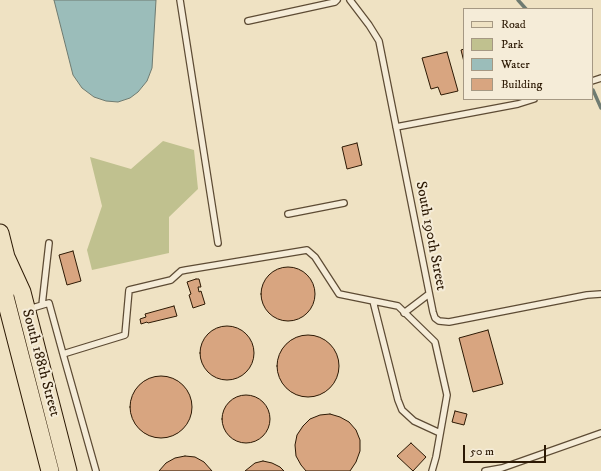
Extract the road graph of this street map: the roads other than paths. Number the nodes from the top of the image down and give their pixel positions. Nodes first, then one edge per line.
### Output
1 (180, 0) edge
2 (336, 0) edge
3 (350, 0) edge
4 (248, 21) dead end
5 (531, 100) edge
6 (396, 127) junction
7 (344, 203) dead end
8 (288, 214) dead end
9 (0, 233) edge
10 (218, 242) dead end
11 (49, 243) dead end
12 (6, 257) junction
13 (429, 294) junction
14 (601, 294) edge
15 (373, 301) junction
16 (34, 307) junction
17 (404, 313) junction
18 (63, 354) junction
19 (440, 433) junction
20 (601, 433) edge
21 (50, 471) edge
22 (68, 471) edge
23 (96, 471) edge
24 (432, 471) edge
25 (485, 471) edge

1 - 10 lane
2 - 4 lane
3 - 6 lane, South 190th Street
5 - 6 lane
6 - 13 lane, South 190th Street
7 - 8 lane
9 - 12 main road, South 188th Street
11 - 16 lane
12 - 16 main road, South 188th Street
12 - 21 main road, South 188th Street
13 - 14 lane, South 190th Street
13 - 17 lane
15 - 17 lane
15 - 18 lane
15 - 19 lane
16 - 18 lane
16 - 22 main road, South 188th Street
17 - 19 lane
18 - 23 lane
19 - 24 lane
20 - 25 lane

